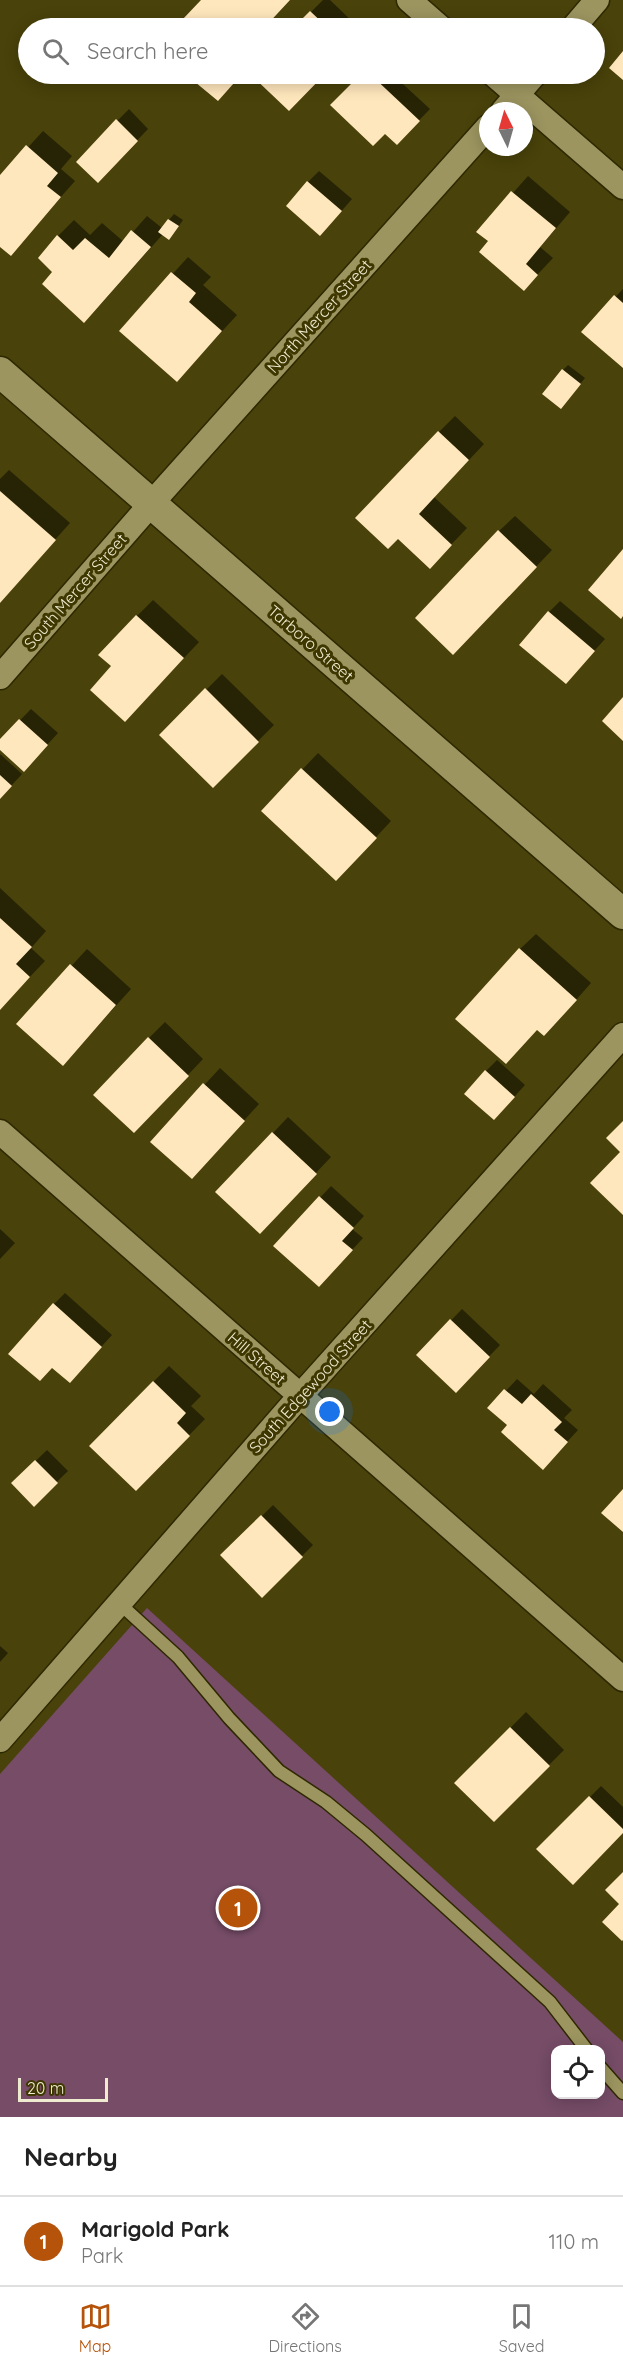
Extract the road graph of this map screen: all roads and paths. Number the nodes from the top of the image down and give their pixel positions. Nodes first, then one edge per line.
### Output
1 (409, 0) edge
2 (597, 0) edge
3 (430, 18) edge
4 (582, 18) edge
5 (499, 84) edge
6 (526, 84) edge
7 (509, 102) edge
8 (511, 102) edge
9 (533, 120) edge
10 (479, 137) edge
11 (623, 187) edge
12 (0, 372) edge
13 (150, 504) junction
14 (0, 677) edge
15 (623, 914) edge
16 (623, 1035) edge
17 (0, 1132) edge
18 (300, 1396) junction
19 (119, 1604) junction
20 (623, 1679) edge
21 (0, 1740) edge
22 (584, 2045) edge
23 (605, 2073) edge
24 (623, 2093) edge

1 - 3 street
2 - 4 street
5 - 7 street
6 - 8 street
9 - 11 street
10 - 13 street, North Mercer Street
12 - 13 street, Tarboro Street
13 - 14 street, South Mercer Street
13 - 15 street, Tarboro Street
16 - 18 street, South Edgewood Street
17 - 18 street, Hill Street
18 - 19 street, South Edgewood Street
18 - 20 street, Hill Street
19 - 21 street, South Edgewood Street
19 - 22 lane
23 - 24 lane

